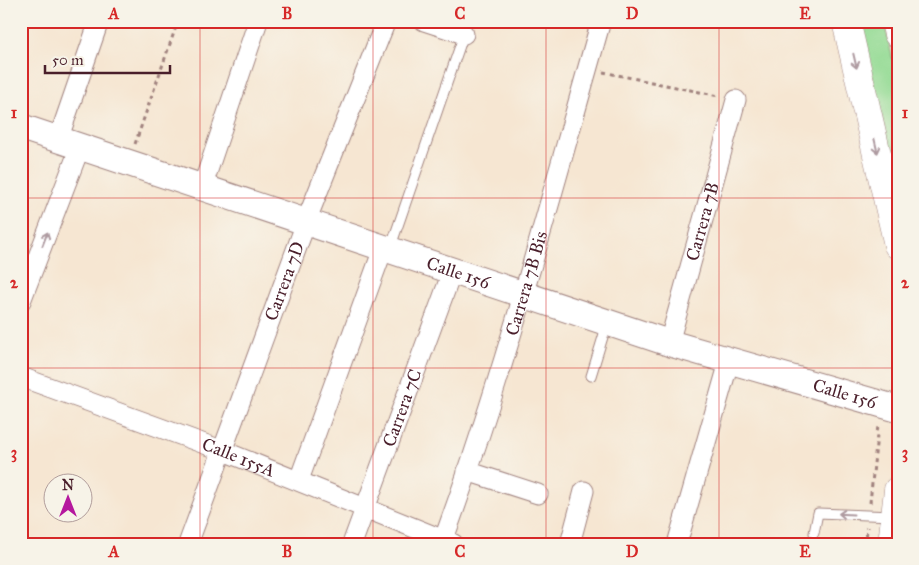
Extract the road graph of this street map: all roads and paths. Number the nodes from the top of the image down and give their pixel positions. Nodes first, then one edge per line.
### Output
1 (99, 21) edge
2 (178, 21) edge
3 (258, 21) edge
4 (386, 21) edge
5 (424, 21) edge
6 (601, 21) edge
7 (895, 21) edge
8 (843, 22) edge
9 (464, 34) joint
10 (898, 34) edge
11 (588, 69) junction
12 (736, 100) joint
13 (21, 127) edge
14 (69, 144) junction
15 (128, 163) junction
16 (202, 188) junction
17 (306, 222) junction
18 (898, 245) edge
19 (386, 250) junction
20 (452, 272) junction
21 (523, 296) junction
22 (21, 301) edge
23 (607, 323) junction
24 (669, 343) junction
25 (729, 362) junction
26 (591, 376) dead end
27 (21, 377) edge
28 (889, 407) edge
29 (221, 450) junction
30 (467, 471) junction
31 (299, 480) junction
32 (584, 491) dead end
33 (538, 494) dead end
34 (367, 507) junction
35 (887, 507) edge
36 (814, 533) dead end
37 (446, 542) edge
38 (188, 544) edge
39 (352, 544) edge
40 (570, 544) edge
41 (677, 544) edge
42 (866, 544) edge
43 (892, 544) edge

1 - 14 street
2 - 15 path
3 - 16 street
4 - 17 street, Carrera 7D
5 - 9 street
6 - 11 street, Carrera 7B Bis
7 - 10 main road
8 -> 18 main road
9 - 19 lane
11 - 12 path
11 - 21 street, Carrera 7B Bis
12 - 24 street, Carrera 7B
13 - 14 street, Calle 156
14 - 15 street, Calle 156
22 -> 14 street
15 - 16 street, Calle 156
16 - 17 street, Calle 156
17 - 19 street, Calle 156
17 - 29 street, Carrera 7D
19 - 20 street, Calle 156
19 - 31 street
20 - 21 street, Calle 156
20 - 34 street, Carrera 7C
21 - 23 street, Calle 156
21 - 30 street, Carrera 7B Bis
23 - 24 street, Calle 156
23 - 26 lane
24 - 25 street, Calle 156
25 - 28 street, Calle 156
25 - 41 street
27 - 29 street, Calle 155A
28 - 35 path
29 - 31 street, Calle 155A
29 - 38 street, Carrera 7D
30 - 33 street
30 - 37 street, Carrera 7B Bis
31 - 34 street, Calle 155A
32 - 40 street
34 - 37 street, Calle 155A
34 - 39 street, Carrera 7C
35 -> 36 lane
35 - 42 path
35 - 43 main road

